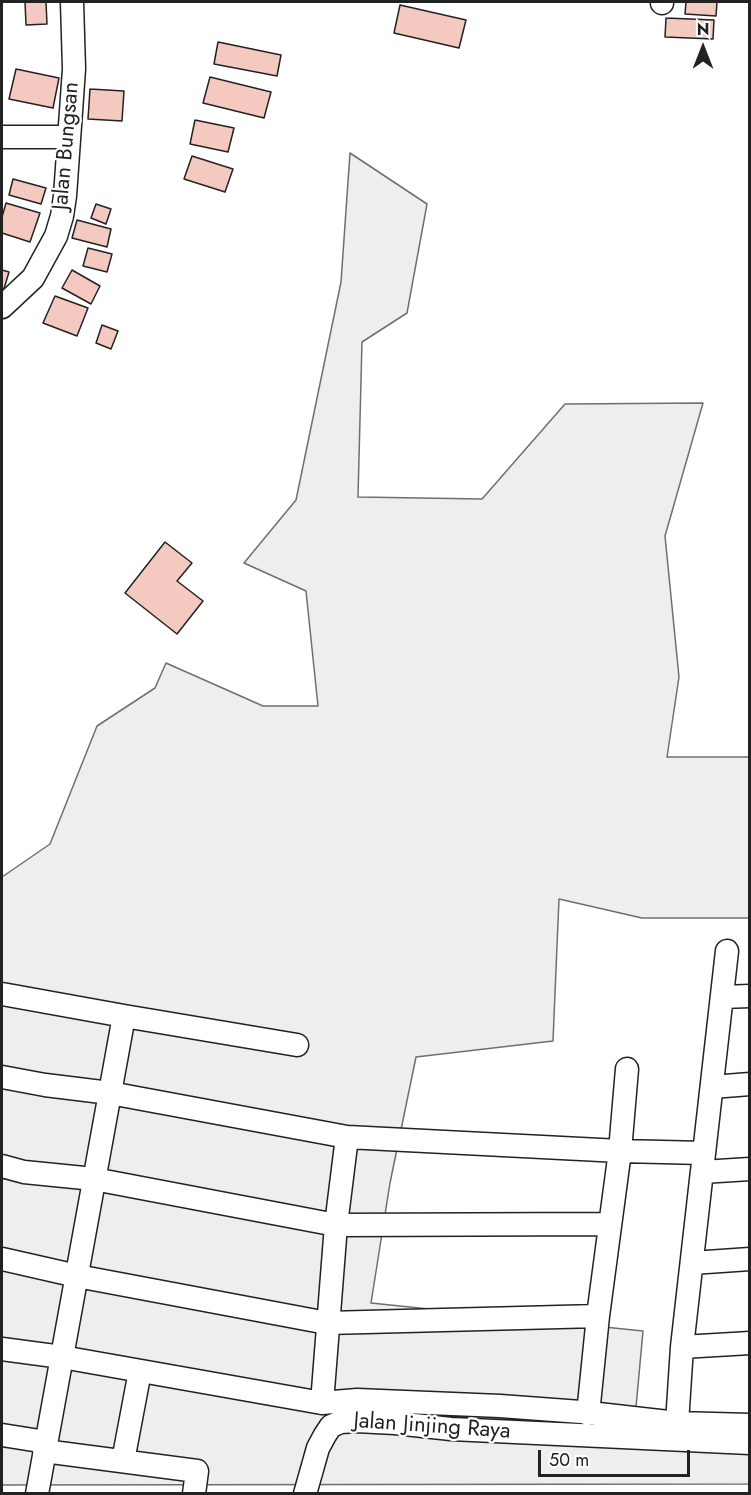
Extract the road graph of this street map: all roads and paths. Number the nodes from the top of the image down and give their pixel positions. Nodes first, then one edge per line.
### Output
1 (72, 2) edge
2 (2, 137) edge
3 (68, 137) junction
4 (2, 307) edge
5 (727, 951) dead end
6 (2, 994) edge
7 (750, 996) edge
8 (722, 997) junction
9 (124, 1016) junction
10 (297, 1046) dead end
11 (627, 1069) dead end
12 (2, 1077) edge
13 (750, 1084) edge
14 (712, 1086) junction
15 (110, 1093) junction
16 (347, 1137) junction
17 (620, 1151) junction
18 (703, 1162) junction
19 (2, 1166) edge
20 (750, 1169) edge
21 (94, 1179) junction
22 (610, 1224) junction
23 (336, 1225) junction
24 (2, 1259) edge
25 (750, 1259) edge
26 (692, 1263) junction
27 (77, 1276) junction
28 (598, 1316) junction
29 (327, 1323) junction
30 (750, 1343) edge
31 (682, 1347) junction
32 (2, 1349) edge
33 (62, 1357) junction
34 (140, 1371) junction
35 (322, 1403) junction
36 (588, 1414) junction
37 (677, 1423) junction
38 (750, 1425) edge
39 (2, 1435) edge
40 (750, 1443) edge
41 (45, 1447) junction
42 (123, 1461) junction
43 (37, 1493) edge
44 (194, 1494) edge
45 (305, 1494) edge

1 - 3 street, Jalan Bungsan
2 - 3 street
3 - 4 street, Jalan Bungsan
5 - 8 street
6 - 9 street
7 - 8 street
8 - 14 street
9 - 10 street
9 - 15 street
11 - 17 street
12 - 15 street
13 - 14 street
14 - 18 street
15 - 16 street
15 - 21 street
16 - 17 street
16 - 23 street
17 - 18 street
17 - 22 street
18 - 20 street
18 - 26 street
19 - 21 street
21 - 23 street
21 - 27 street
22 - 23 street
22 - 28 street
23 - 29 street
24 - 27 street
25 - 26 street
26 - 31 street
27 - 29 street
27 - 33 street
28 - 29 street
28 - 36 street
29 - 35 street
30 - 31 street
31 - 37 street
32 - 33 street
33 - 34 street
33 - 41 street
34 - 35 street
34 - 42 street
35 - 36 street
36 - 37 street
37 - 38 street
39 - 41 street
40 - 45 street, Jalan Jinjing Raya
41 - 42 street
41 - 43 street
42 - 44 street

